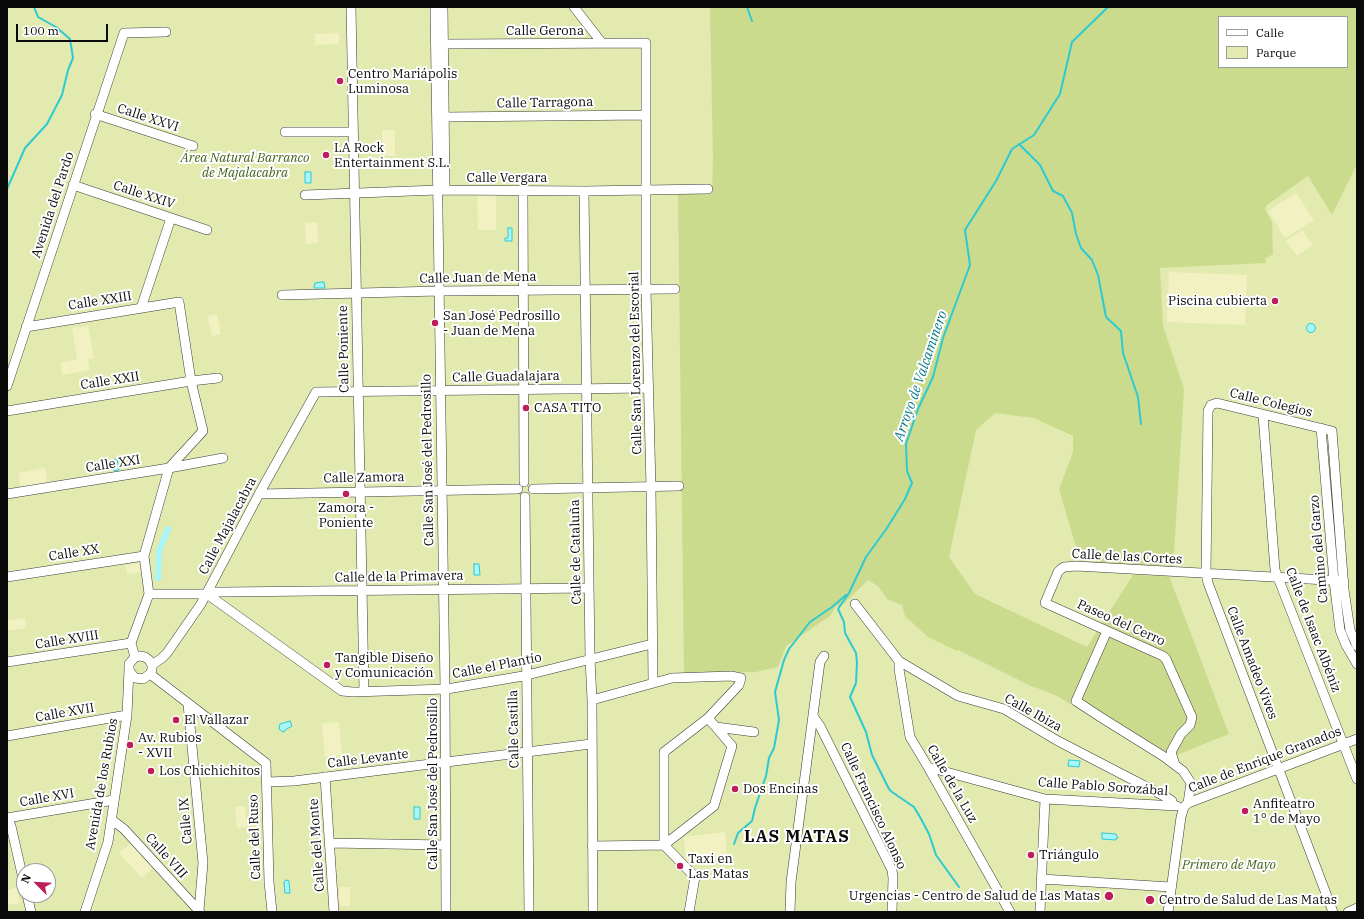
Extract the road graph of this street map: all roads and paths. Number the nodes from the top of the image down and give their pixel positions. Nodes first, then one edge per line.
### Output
1 (351, 7) edge
2 (435, 7) edge
3 (443, 7) edge
4 (574, 7) edge
5 (166, 32) dead end
6 (646, 43) joint
7 (444, 44) junction
8 (602, 44) junction
9 (95, 114) junction
10 (646, 115) junction
11 (445, 117) junction
12 (285, 132) dead end
13 (353, 132) junction
14 (193, 146) dead end
15 (73, 185) junction
16 (646, 189) junction
17 (708, 189) dead end
18 (442, 190) junction
19 (523, 191) junction
20 (584, 191) junction
21 (355, 194) junction
22 (305, 195) dead end
23 (171, 218) junction
24 (207, 230) dead end
25 (675, 288) dead end
26 (646, 289) junction
27 (524, 290) junction
28 (585, 290) junction
29 (439, 291) junction
30 (356, 293) junction
31 (282, 295) dead end
32 (141, 308) junction
33 (26, 327) junction
34 (218, 378) dead end
35 (190, 381) junction
36 (7, 386) edge
37 (649, 388) junction
38 (587, 389) junction
39 (524, 390) junction
40 (358, 391) junction
41 (440, 391) junction
42 (316, 392) joint
43 (7, 411) edge
44 (1208, 411) joint
45 (1263, 414) junction
46 (1322, 428) junction
47 (1332, 431) joint
48 (223, 458) dead end
49 (169, 468) junction
50 (524, 482) junction
51 (679, 486) dead end
52 (651, 487) junction
53 (588, 488) junction
54 (518, 489) junction
55 (533, 489) junction
56 (442, 490) junction
57 (360, 491) junction
58 (7, 494) edge
59 (259, 494) junction
60 (525, 498) junction
61 (144, 556) junction
62 (1206, 574) junction
63 (7, 577) edge
64 (1278, 578) junction
65 (1339, 581) junction
66 (526, 588) junction
67 (589, 588) junction
68 (443, 589) junction
69 (362, 590) junction
70 (208, 592) junction
71 (149, 594) junction
72 (1045, 603) joint
73 (855, 604) dead end
74 (1107, 631) junction
75 (131, 643) junction
76 (1353, 643) edge
77 (652, 644) junction
78 (824, 656) dead end
79 (135, 657) junction
80 (590, 659) junction
81 (899, 661) junction
82 (7, 662) edge
83 (152, 664) junction
84 (1357, 664) edge
85 (129, 669) junction
86 (150, 674) junction
87 (526, 675) junction
88 (138, 679) junction
89 (653, 682) junction
90 (445, 689) junction
91 (364, 691) junction
92 (592, 700) junction
93 (188, 704) junction
94 (128, 705) junction
95 (127, 715) junction
96 (813, 716) junction
97 (708, 718) junction
98 (716, 727) junction
99 (754, 732) dead end
100 (7, 736) edge
101 (1357, 739) edge
102 (591, 744) junction
103 (1344, 744) junction
104 (528, 752) junction
105 (446, 762) junction
106 (1175, 765) junction
107 (928, 767) junction
108 (1278, 769) junction
109 (325, 777) junction
110 (1357, 778) edge
111 (267, 782) junction
112 (1045, 799) junction
113 (114, 800) junction
114 (1172, 805) junction
115 (1186, 805) junction
116 (7, 818) edge
117 (112, 820) junction
118 (330, 843) junction
119 (446, 845) junction
120 (664, 845) junction
121 (592, 846) junction
122 (19, 863) edge
123 (1042, 879) junction
124 (1171, 887) junction
125 (1357, 908) edge
126 (84, 912) edge
127 (199, 912) edge
128 (272, 912) edge
129 (334, 912) edge
130 (446, 912) edge
131 (529, 912) edge
132 (593, 912) edge
133 (689, 912) edge
134 (790, 912) edge
135 (892, 912) edge
136 (1010, 912) edge
137 (1040, 912) edge
138 (1168, 912) edge
139 (1332, 912) edge
140 (1348, 912) edge

1 - 13 street, Calle Poniente
2 - 18 street, Calle San José del Pedrosillo
3 - 7 street, Calle San José del Pedrosillo
4 - 8 street
5 - 9 street, Avenida del Pardo
6 - 8 street, Calle Gerona
6 - 10 street, Calle San Lorenzo del Escorial
7 - 8 street, Calle Gerona
7 - 11 street, Calle San José del Pedrosillo
9 - 14 street, Calle XXVI
9 - 15 street, Avenida del Pardo
10 - 11 street, Calle Tarragona
10 - 16 street, Calle San Lorenzo del Escorial
11 - 18 street, Calle San José del Pedrosillo
12 - 13 street
13 - 21 street, Calle Poniente
15 - 23 street, Calle XXIV
15 - 33 street, Avenida del Pardo
16 - 17 street, Calle Vergara
16 - 20 street, Calle Vergara
16 - 26 street, Calle San Lorenzo del Escorial
18 - 19 street, Calle Vergara
18 - 21 street, Calle Vergara
18 - 29 street, Calle San José del Pedrosillo
19 - 20 street, Calle Vergara
19 - 27 street
20 - 28 street, Calle de Cataluña
21 - 22 street, Calle Vergara
21 - 30 street, Calle Poniente
23 - 24 street, Calle XXIV
23 - 32 street
25 - 26 street, Calle Juan de Mena
26 - 28 street, Calle Juan de Mena
26 - 37 street, Calle San Lorenzo del Escorial
27 - 28 street, Calle Juan de Mena
27 - 29 street, Calle Juan de Mena
27 - 39 street
28 - 38 street, Calle de Cataluña
29 - 30 street, Calle Juan de Mena
29 - 41 street, Calle San José del Pedrosillo
30 - 31 street, Calle Juan de Mena
30 - 40 street, Calle Poniente
32 - 33 street, Calle XXIII
32 - 35 street, Calle XXIII
33 - 36 street, Avenida del Pardo
34 - 35 street, Calle XXII
35 - 43 street, Calle XXII
35 - 49 street
37 - 38 street, Calle Guadalajara
37 - 52 street, Calle San Lorenzo del Escorial
38 - 39 street, Calle Guadalajara
38 - 53 street, Calle de Cataluña
39 - 41 street, Calle Guadalajara
39 - 50 street
40 - 41 street, Calle Guadalajara
40 - 42 street, Calle Guadalajara
40 - 57 street, Calle Poniente
41 - 56 street, Calle San José del Pedrosillo
42 - 59 street, Calle Majalacabra
44 - 45 street, Calle Colegios
44 - 62 street, Calle Amadeo Vives
45 - 46 street, Calle Colegios
45 - 64 street, Calle de Isaac Albéniz
46 - 47 street, Calle Colegios
46 - 65 street, Camino del Garzo
47 - 65 street, Camino del Garzo
48 - 49 street, Calle XXI
49 - 58 street, Calle XXI
49 - 61 street
50 - 54 street
50 - 55 street
51 - 52 street
52 - 53 street
52 - 77 street, Calle San Lorenzo del Escorial
53 - 55 street
53 - 67 street, Calle de Cataluña
54 - 56 street, Calle Zamora
54 - 60 street
55 - 60 street
56 - 57 street, Calle Zamora
56 - 68 street, Calle San José del Pedrosillo
57 - 59 street, Calle Zamora
57 - 69 street, Calle Poniente
59 - 70 street, Calle Majalacabra
60 - 66 street, Calle Castilla
61 - 63 street, Calle XX
61 - 71 street
62 - 64 street
62 - 72 street, Calle de las Cortes
62 - 108 street, Calle Amadeo Vives
64 - 65 street
64 - 103 street, Calle de Isaac Albéniz
65 - 76 street, Camino del Garzo
66 - 67 street, Calle de la Primavera
66 - 68 street, Calle de la Primavera
66 - 87 street, Calle Castilla
67 - 80 street, Calle de Cataluña
68 - 69 street, Calle de la Primavera
68 - 90 street, Calle San José del Pedrosillo
69 - 70 street, Calle de la Primavera
69 - 91 street, Calle Poniente
70 - 71 street, Calle de la Primavera
70 - 83 street, Calle Majalacabra
70 - 91 street, Calle el Plantío
71 - 75 street
72 - 74 street, Paseo del Cerro
73 - 81 street, Calle Ibiza
74 - 106 street, Paseo del Cerro
74 - 106 street
75 - 79 street
75 - 82 street, Calle XVIII
76 - 84 street, Camino del Garzo
77 - 80 street, Calle el Plantío
77 - 89 street, Calle San Lorenzo del Escorial
78 - 96 street
79 - 83 street
79 - 85 street, Avenida de los Rubios
80 - 87 street, Calle el Plantío
80 - 92 street, Calle de Cataluña
81 - 107 street, Calle de la Luz
81 - 114 street, Calle Ibiza
83 - 86 street
85 - 88 street
85 - 94 street, Avenida de los Rubios
86 - 88 street
86 - 93 street, Calle del Ruso
87 - 90 street, Calle el Plantío
87 - 104 street, Calle Castilla
88 - 94 street, Avenida de los Rubios
89 - 92 street
89 - 97 street
90 - 91 street, Calle el Plantío
90 - 105 street, Calle San José del Pedrosillo
92 - 102 street, Calle de Cataluña
93 - 111 street, Calle del Ruso
93 - 127 street, Calle IX
94 - 95 street, Avenida de los Rubios
95 - 100 street, Calle XVII
95 - 113 street, Avenida de los Rubios
96 - 134 street
96 - 135 street, Calle Francisco Alonso
97 - 98 street
97 - 120 street
98 - 99 street
98 - 120 street
101 - 103 street, Calle de Enrique Granados
102 - 104 street, Calle Levante
102 - 121 street, Calle de Cataluña
103 - 108 street, Calle de Enrique Granados
103 - 110 street, Calle de Isaac Albéniz
104 - 105 street, Calle Levante
104 - 131 street, Calle Castilla
105 - 109 street, Calle Levante
105 - 119 street, Calle San José del Pedrosillo
106 - 115 street
107 - 112 street, Calle Pablo Sorozábal
107 - 136 street, Calle de la Luz
108 - 115 street, Calle de Enrique Granados
108 - 139 street, Calle Amadeo Vives
109 - 111 street, Calle Levante
109 - 118 street, Calle del Monte
111 - 128 street, Calle del Ruso
112 - 114 street, Calle Pablo Sorozábal
112 - 123 street
113 - 116 street, Calle XVI
113 - 117 street, Avenida de los Rubios
114 - 115 street, Calle Pablo Sorozábal
115 - 124 street
116 - 122 street
117 - 126 street, Avenida de los Rubios
117 - 127 street, Calle VIII
118 - 119 street
118 - 129 street, Calle del Monte
119 - 130 street, Calle San José del Pedrosillo
120 - 121 street
120 - 133 street
121 - 132 street, Calle de Cataluña
123 - 124 street
123 - 137 street
124 - 138 street
125 - 140 street

